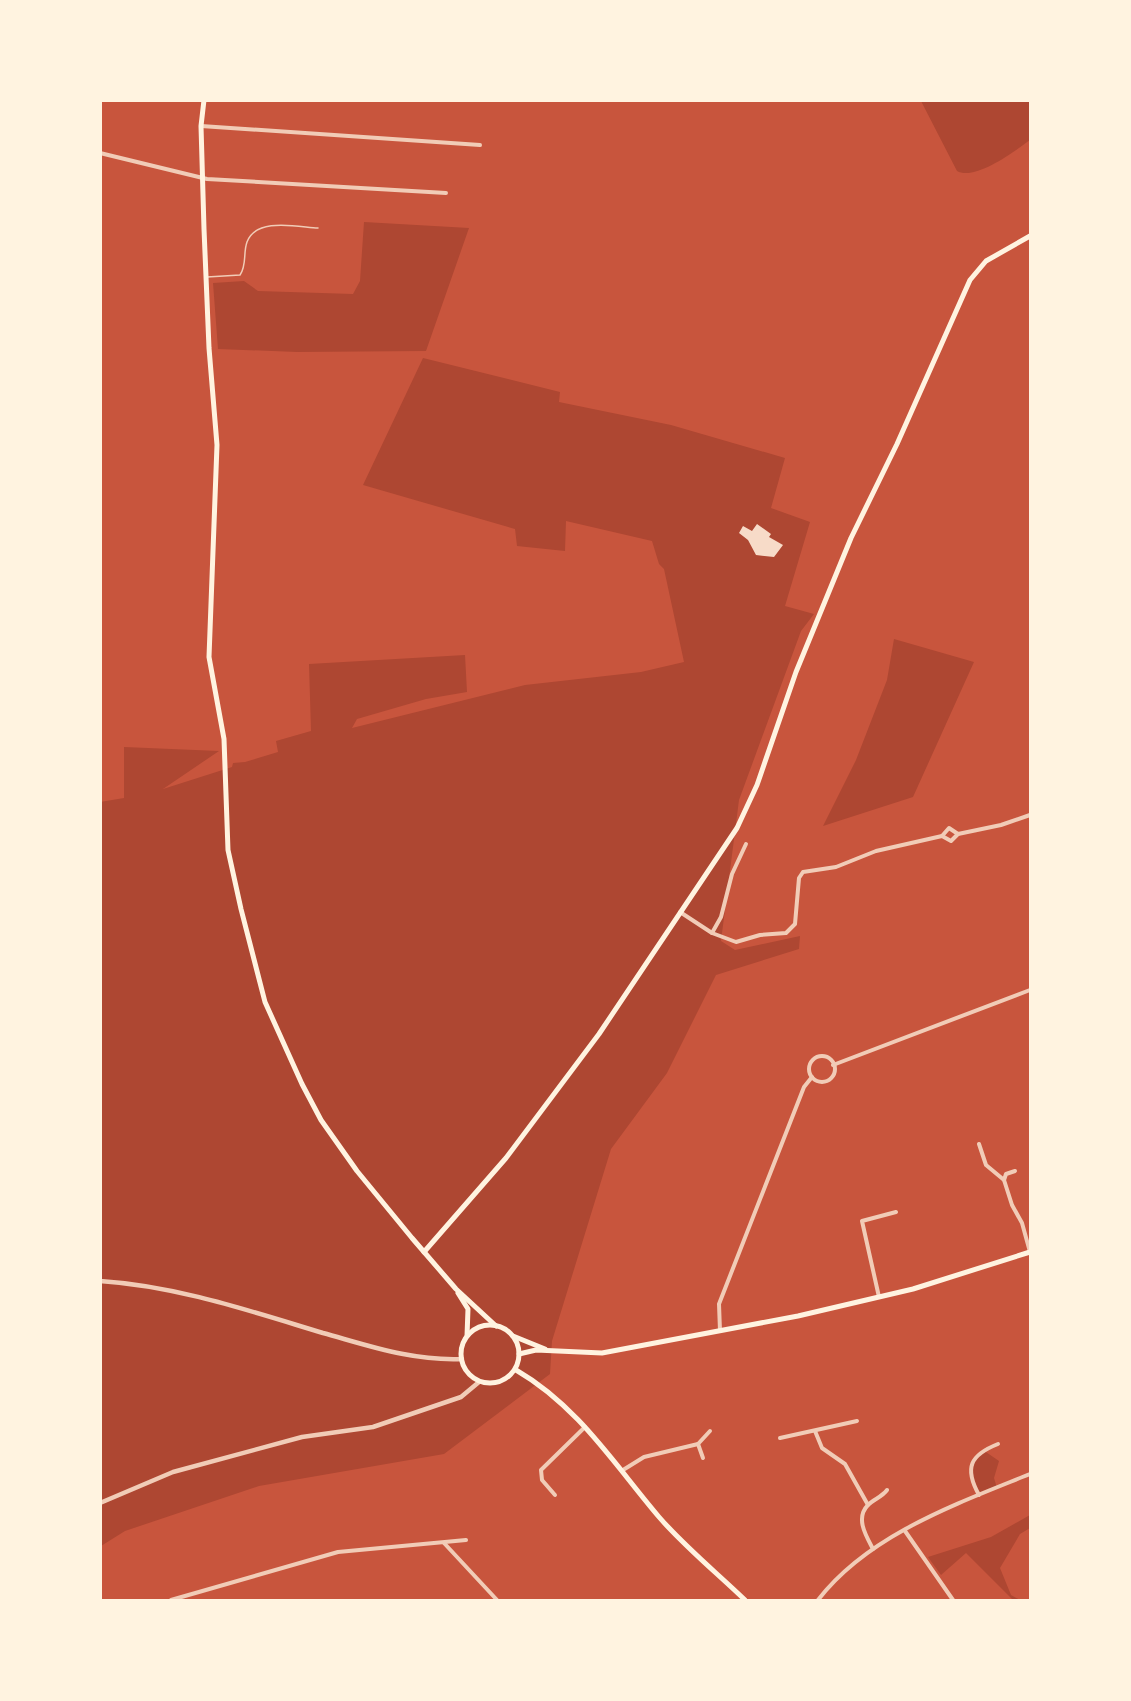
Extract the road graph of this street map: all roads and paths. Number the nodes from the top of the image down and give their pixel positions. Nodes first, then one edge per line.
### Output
1 (204, 100) edge
2 (201, 126) junction
3 (480, 145) dead end
4 (100, 153) edge
5 (202, 177) junction
6 (446, 193) dead end
7 (318, 228) dead end
8 (1030, 236) edge
9 (206, 278) junction
10 (1030, 815) edge
11 (958, 834) junction
12 (942, 836) junction
13 (747, 844) dead end
14 (680, 912) junction
15 (712, 933) junction
16 (1030, 990) edge
17 (834, 1065) junction
18 (812, 1077) junction
19 (979, 1144) dead end
20 (1015, 1171) dead end
21 (1004, 1180) junction
22 (896, 1212) dead end
23 (424, 1252) junction
24 (1030, 1252) edge
25 (100, 1281) edge
26 (456, 1289) junction
27 (879, 1298) junction
28 (496, 1326) junction
29 (720, 1332) junction
30 (467, 1336) junction
31 (513, 1336) junction
32 (548, 1350) junction
33 (519, 1354) junction
34 (462, 1359) junction
35 (516, 1370) junction
36 (479, 1382) junction
37 (857, 1421) dead end
38 (586, 1426) junction
39 (710, 1431) dead end
40 (815, 1431) junction
41 (780, 1438) dead end
42 (698, 1444) junction
43 (998, 1444) dead end
44 (704, 1458) dead end
45 (623, 1470) junction
46 (1030, 1474) edge
47 (887, 1490) dead end
48 (555, 1495) dead end
49 (979, 1495) junction
50 (100, 1503) edge
51 (868, 1505) junction
52 (905, 1531) junction
53 (466, 1540) dead end
54 (444, 1543) junction
55 (873, 1549) junction
56 (171, 1600) edge
57 (497, 1600) edge
58 (745, 1600) edge
59 (818, 1600) edge
60 (953, 1600) edge

1 - 2 main road
2 - 3 street
2 - 5 main road
4 - 5 street
5 - 6 street
5 - 9 main road
7 - 9 lane
8 - 14 main road
9 - 23 main road
10 - 11 street
11 - 12 street
11 - 12 street
12 - 15 street
13 - 15 street
14 - 15 street
14 - 23 main road
16 - 17 street
17 - 18 street
17 - 18 street
18 - 29 street
19 - 21 street
20 - 21 street
21 - 24 street
22 - 27 street
23 - 26 main road
24 - 27 main road
25 - 34 street
26 - 28 main road
26 - 30 main road
27 - 29 main road
28 - 30 main road
28 - 31 main road
29 - 32 main road
30 - 34 main road
31 - 32 main road
31 - 33 main road
32 - 33 main road
33 - 35 main road
34 - 36 main road
35 - 36 main road
35 - 38 main road
36 - 50 street
37 - 40 street
38 - 45 main road
38 - 48 street
39 - 42 street
40 - 41 street
40 - 51 street
42 - 44 street
42 - 45 street
43 - 49 street
45 - 58 main road
46 - 49 street
47 - 51 street
49 - 52 street
51 - 55 street
52 - 55 street
52 - 60 street
53 - 54 street
54 - 56 street
54 - 57 street
55 - 59 street

